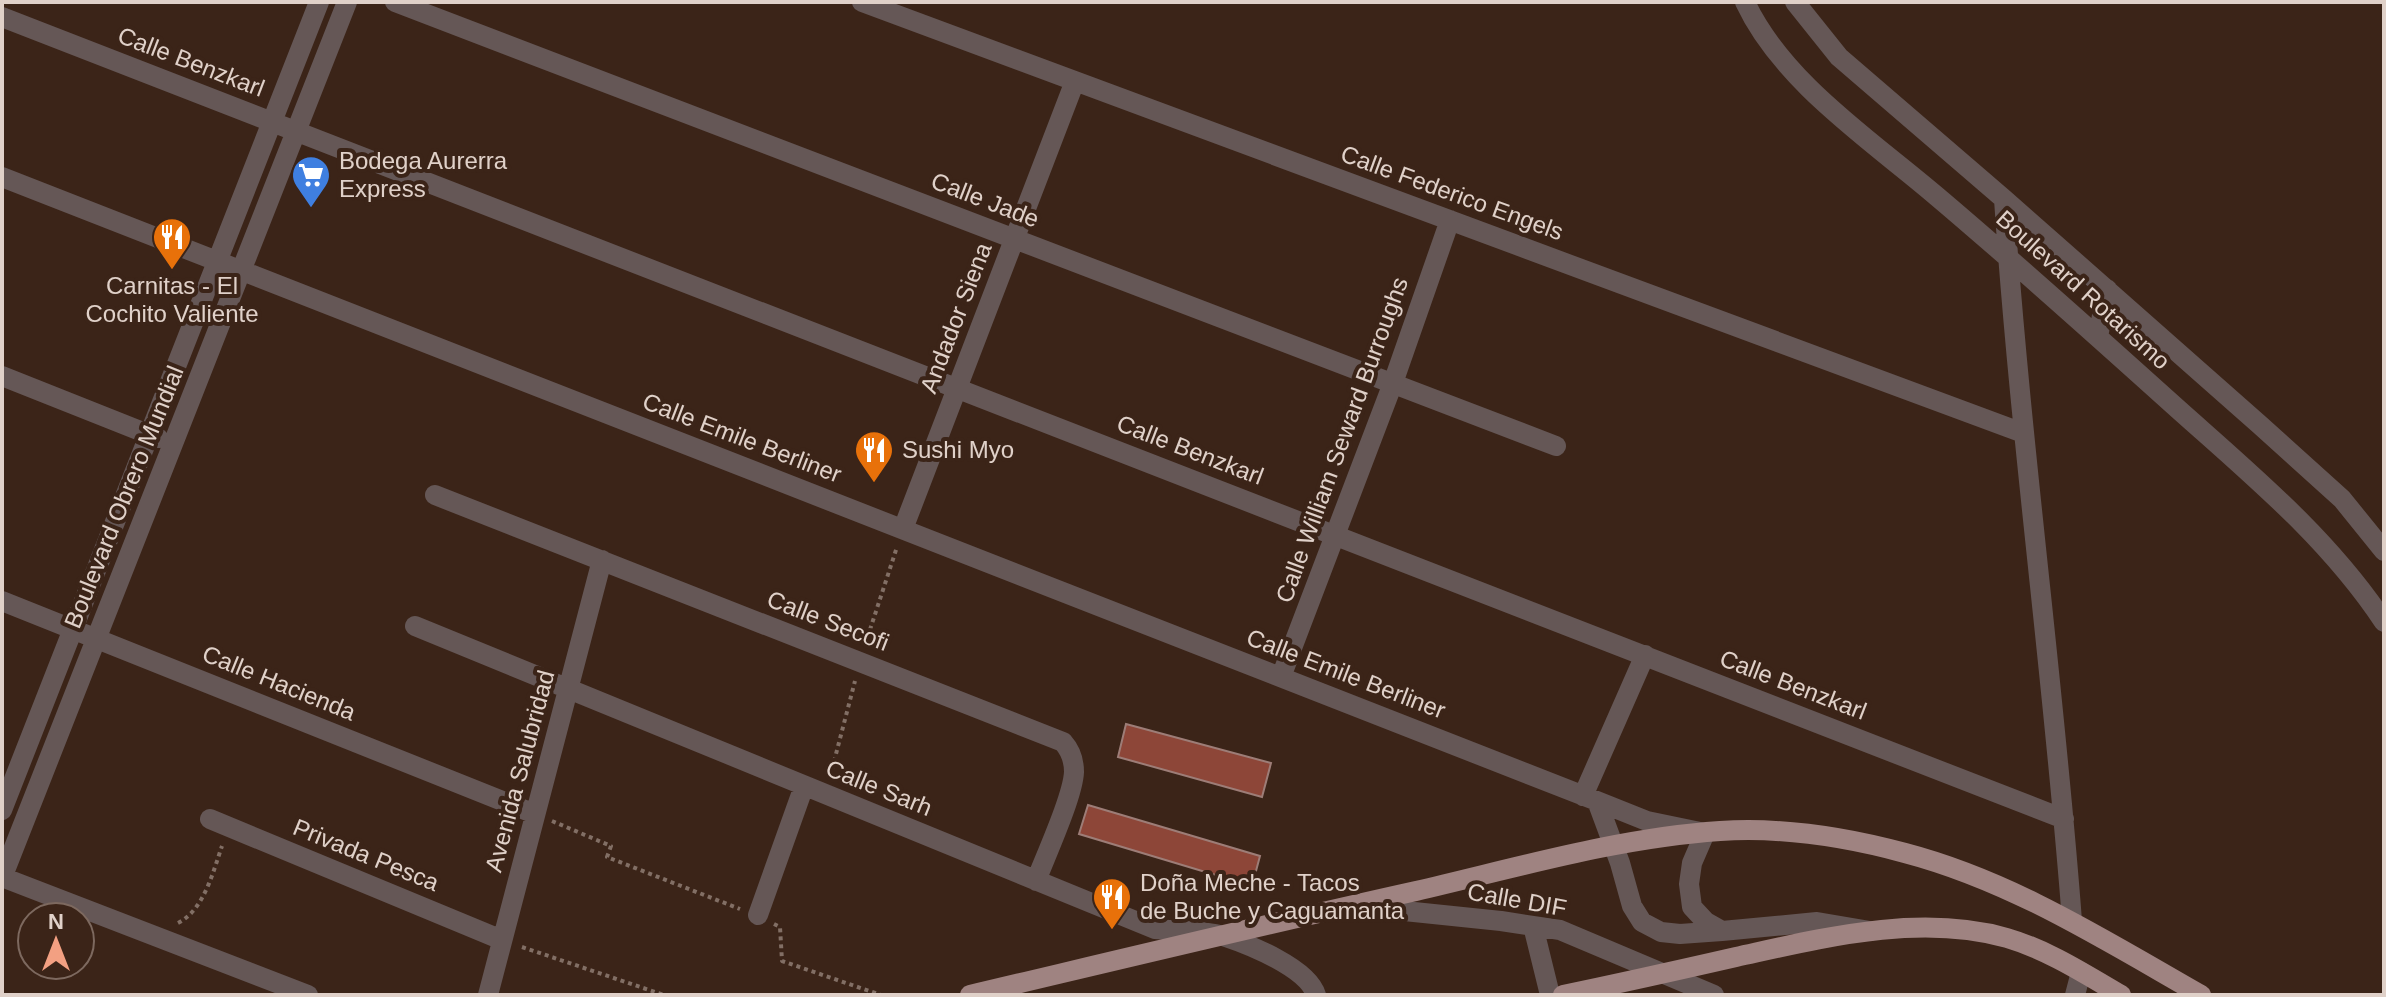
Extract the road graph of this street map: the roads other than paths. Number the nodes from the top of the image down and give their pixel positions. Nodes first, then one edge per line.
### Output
1 (319, 2) edge
2 (347, 2) edge
3 (395, 2) edge
4 (862, 2) edge
5 (1745, 2) edge
6 (1795, 2) edge
7 (2, 17) edge
8 (1075, 81) junction
9 (272, 121) junction
10 (296, 130) junction
11 (2, 177) edge
12 (2004, 199) junction
13 (1450, 220) junction
14 (1014, 239) junction
15 (2008, 257) junction
16 (217, 261) junction
17 (241, 270) junction
18 (2107, 289) junction
19 (2098, 337) junction
20 (2, 376) edge
21 (1393, 383) junction
22 (957, 387) junction
23 (2023, 433) junction
24 (148, 434) junction
25 (173, 444) junction
26 (1556, 446) dead end
27 (435, 495) dead end
28 (903, 529) junction
29 (1335, 534) junction
30 (2384, 551) edge
31 (602, 560) junction
32 (2, 601) edge
33 (2384, 622) edge
34 (415, 626) dead end
35 (72, 628) junction
36 (97, 637) junction
37 (1645, 655) junction
38 (1281, 677) junction
39 (568, 688) junction
40 (804, 786) junction
41 (1590, 798) junction
42 (2, 810) edge
43 (535, 814) junction
44 (210, 819) dead end
45 (2064, 819) junction
46 (1705, 833) junction
47 (1614, 846) junction
48 (2, 877) edge
49 (1036, 881) junction
50 (1349, 905) junction
51 (758, 915) road end
52 (2072, 921) junction
53 (1533, 926) junction
54 (1722, 931) junction
55 (1874, 932) junction
56 (1221, 935) junction
57 (502, 940) junction
58 (2081, 972) junction
59 (1661, 974) junction
60 (308, 995) edge
61 (488, 995) edge
62 (970, 995) edge
63 (1316, 995) edge
64 (1550, 995) edge
65 (1563, 995) edge
66 (1714, 995) edge
67 (2075, 995) edge
68 (2121, 995) edge
69 (2201, 995) edge

1 - 9 street, Boulevard Obrero Mundial
2 - 10 street, Boulevard Obrero Mundial
3 - 14 street, Calle Jade
4 - 8 street, Calle Federico Engels
5 - 15 street, Boulevard Rotarismo
6 - 12 street, Boulevard Rotarismo
7 - 9 street, Calle Benzkarl
8 - 13 street, Calle Federico Engels
8 - 14 street, Andador Siena
9 - 10 street, Calle Benzkarl
9 - 16 street, Boulevard Obrero Mundial
10 - 17 street, Boulevard Obrero Mundial
10 - 22 street, Calle Benzkarl
11 - 16 street, Calle Emile Berliner
12 - 15 street
12 - 18 street, Boulevard Rotarismo
13 - 21 street, Calle William Seward Burroughs
13 - 23 street, Calle Federico Engels
14 - 21 street, Calle Jade
14 - 22 street, Andador Siena
15 - 19 street, Boulevard Rotarismo
15 - 23 street
16 - 17 street, Calle Emile Berliner
16 - 24 street, Boulevard Obrero Mundial
17 - 25 street, Boulevard Obrero Mundial
17 - 28 street, Calle Emile Berliner
18 - 19 street
18 - 30 street, Boulevard Rotarismo
19 - 33 street, Boulevard Rotarismo
20 - 24 street
21 - 26 street, Calle Jade
21 - 29 street, Calle William Seward Burroughs
22 - 28 street, Andador Siena
22 - 29 street, Calle Benzkarl
23 - 45 street
24 - 25 street
24 - 35 street, Boulevard Obrero Mundial
25 - 36 street, Boulevard Obrero Mundial
27 - 31 street, Calle Secofi
28 - 38 street, Calle Emile Berliner
29 - 37 street, Calle Benzkarl
29 - 38 street, Calle William Seward Burroughs
31 - 39 street, Avenida Salubridad
31 - 49 street, Calle Secofi
32 - 35 street, Calle Hacienda
34 - 39 street, Calle Sarh
35 - 36 street, Calle Hacienda
35 - 42 street, Boulevard Obrero Mundial
36 - 43 street, Calle Hacienda
36 - 48 street, Boulevard Obrero Mundial
37 - 41 street
37 - 45 street, Calle Benzkarl
38 - 41 street, Calle Emile Berliner
39 - 40 street, Calle Sarh
39 - 43 street, Avenida Salubridad
40 - 49 street, Calle Sarh
40 - 51 street
41 - 46 street, Calle Emile Berliner
41 - 47 street
43 - 57 street, Avenida Salubridad
44 - 57 street, Privada Pesca
45 - 52 street
46 - 47 main road
46 - 52 main road
46 - 54 street
47 - 50 main road
47 - 54 street
48 - 60 street
49 - 56 street, Calle Sarh
50 - 53 street, Calle DIF
50 - 56 main road
52 - 69 main road
53 - 59 street, Calle DIF
53 - 64 street
54 - 55 street
55 - 58 main road
55 - 59 main road
56 - 62 main road
56 - 63 street, Calle Sarh
57 - 61 street, Avenida Salubridad
58 - 67 street
58 - 68 main road
59 - 65 main road
59 - 66 street, Calle DIF

